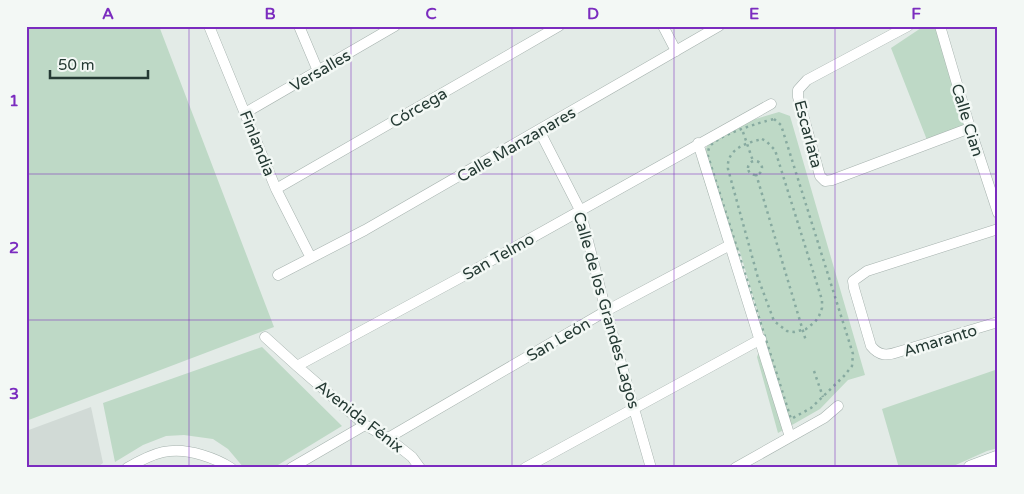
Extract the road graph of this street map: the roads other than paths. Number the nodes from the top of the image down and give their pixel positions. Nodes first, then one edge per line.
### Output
1 (209, 26) edge
2 (299, 26) edge
3 (559, 26) edge
4 (663, 26) edge
5 (719, 26) edge
6 (908, 26) edge
7 (940, 26) edge
8 (389, 28) edge
9 (676, 51) junction
10 (318, 71) junction
11 (771, 104) dead end
12 (245, 113) junction
13 (970, 128) junction
14 (540, 130) junction
15 (698, 143) junction
16 (276, 189) junction
17 (580, 210) junction
18 (998, 213) edge
19 (998, 229) edge
20 (730, 245) junction
21 (311, 258) junction
22 (278, 275) dead end
23 (606, 311) junction
24 (998, 322) edge
25 (265, 337) dead end
26 (761, 339) junction
27 (297, 366) junction
28 (838, 406) dead end
29 (635, 408) junction
30 (366, 424) junction
31 (790, 437) junction
32 (388, 438) junction
33 (998, 458) edge
34 (126, 468) edge
35 (231, 468) edge
36 (291, 468) edge
37 (420, 468) edge
38 (525, 468) edge
39 (651, 468) edge
40 (735, 468) edge
41 (971, 468) edge

1 - 12 street, Finlandia
2 - 10 street
3 - 16 street, Córcega
4 - 9 street
5 - 9 street, Calle Manzanares
6 - 13 street, Escarlata
7 - 13 street, Calle Cian
8 - 10 street, Versalles
9 - 14 street, Calle Manzanares
10 - 12 street, Versalles
11 - 15 street, San Telmo
12 - 16 street, Finlandia
13 - 18 street, Calle Cian
14 - 17 street, Calle de los Grandes Lagos
14 - 21 street, Calle Manzanares
15 - 17 street, San Telmo
15 - 20 street
16 - 21 street, Finlandia
17 - 23 street, Calle de los Grandes Lagos
17 - 27 street, San Telmo
19 - 24 street, Amaranto
20 - 23 street, San León
20 - 26 street
21 - 22 street, Calle Manzanares
23 - 29 street, Calle de los Grandes Lagos
23 - 32 street, San León
25 - 27 street, Avenida Fénix
26 - 29 street
26 - 31 street
27 - 30 street, Avenida Fénix
28 - 31 street
29 - 38 street
29 - 39 street, Calle de los Grandes Lagos
30 - 32 street, Avenida Fénix
30 - 36 street
31 - 40 street
32 - 37 street, Avenida Fénix
33 - 41 street
34 - 35 street

